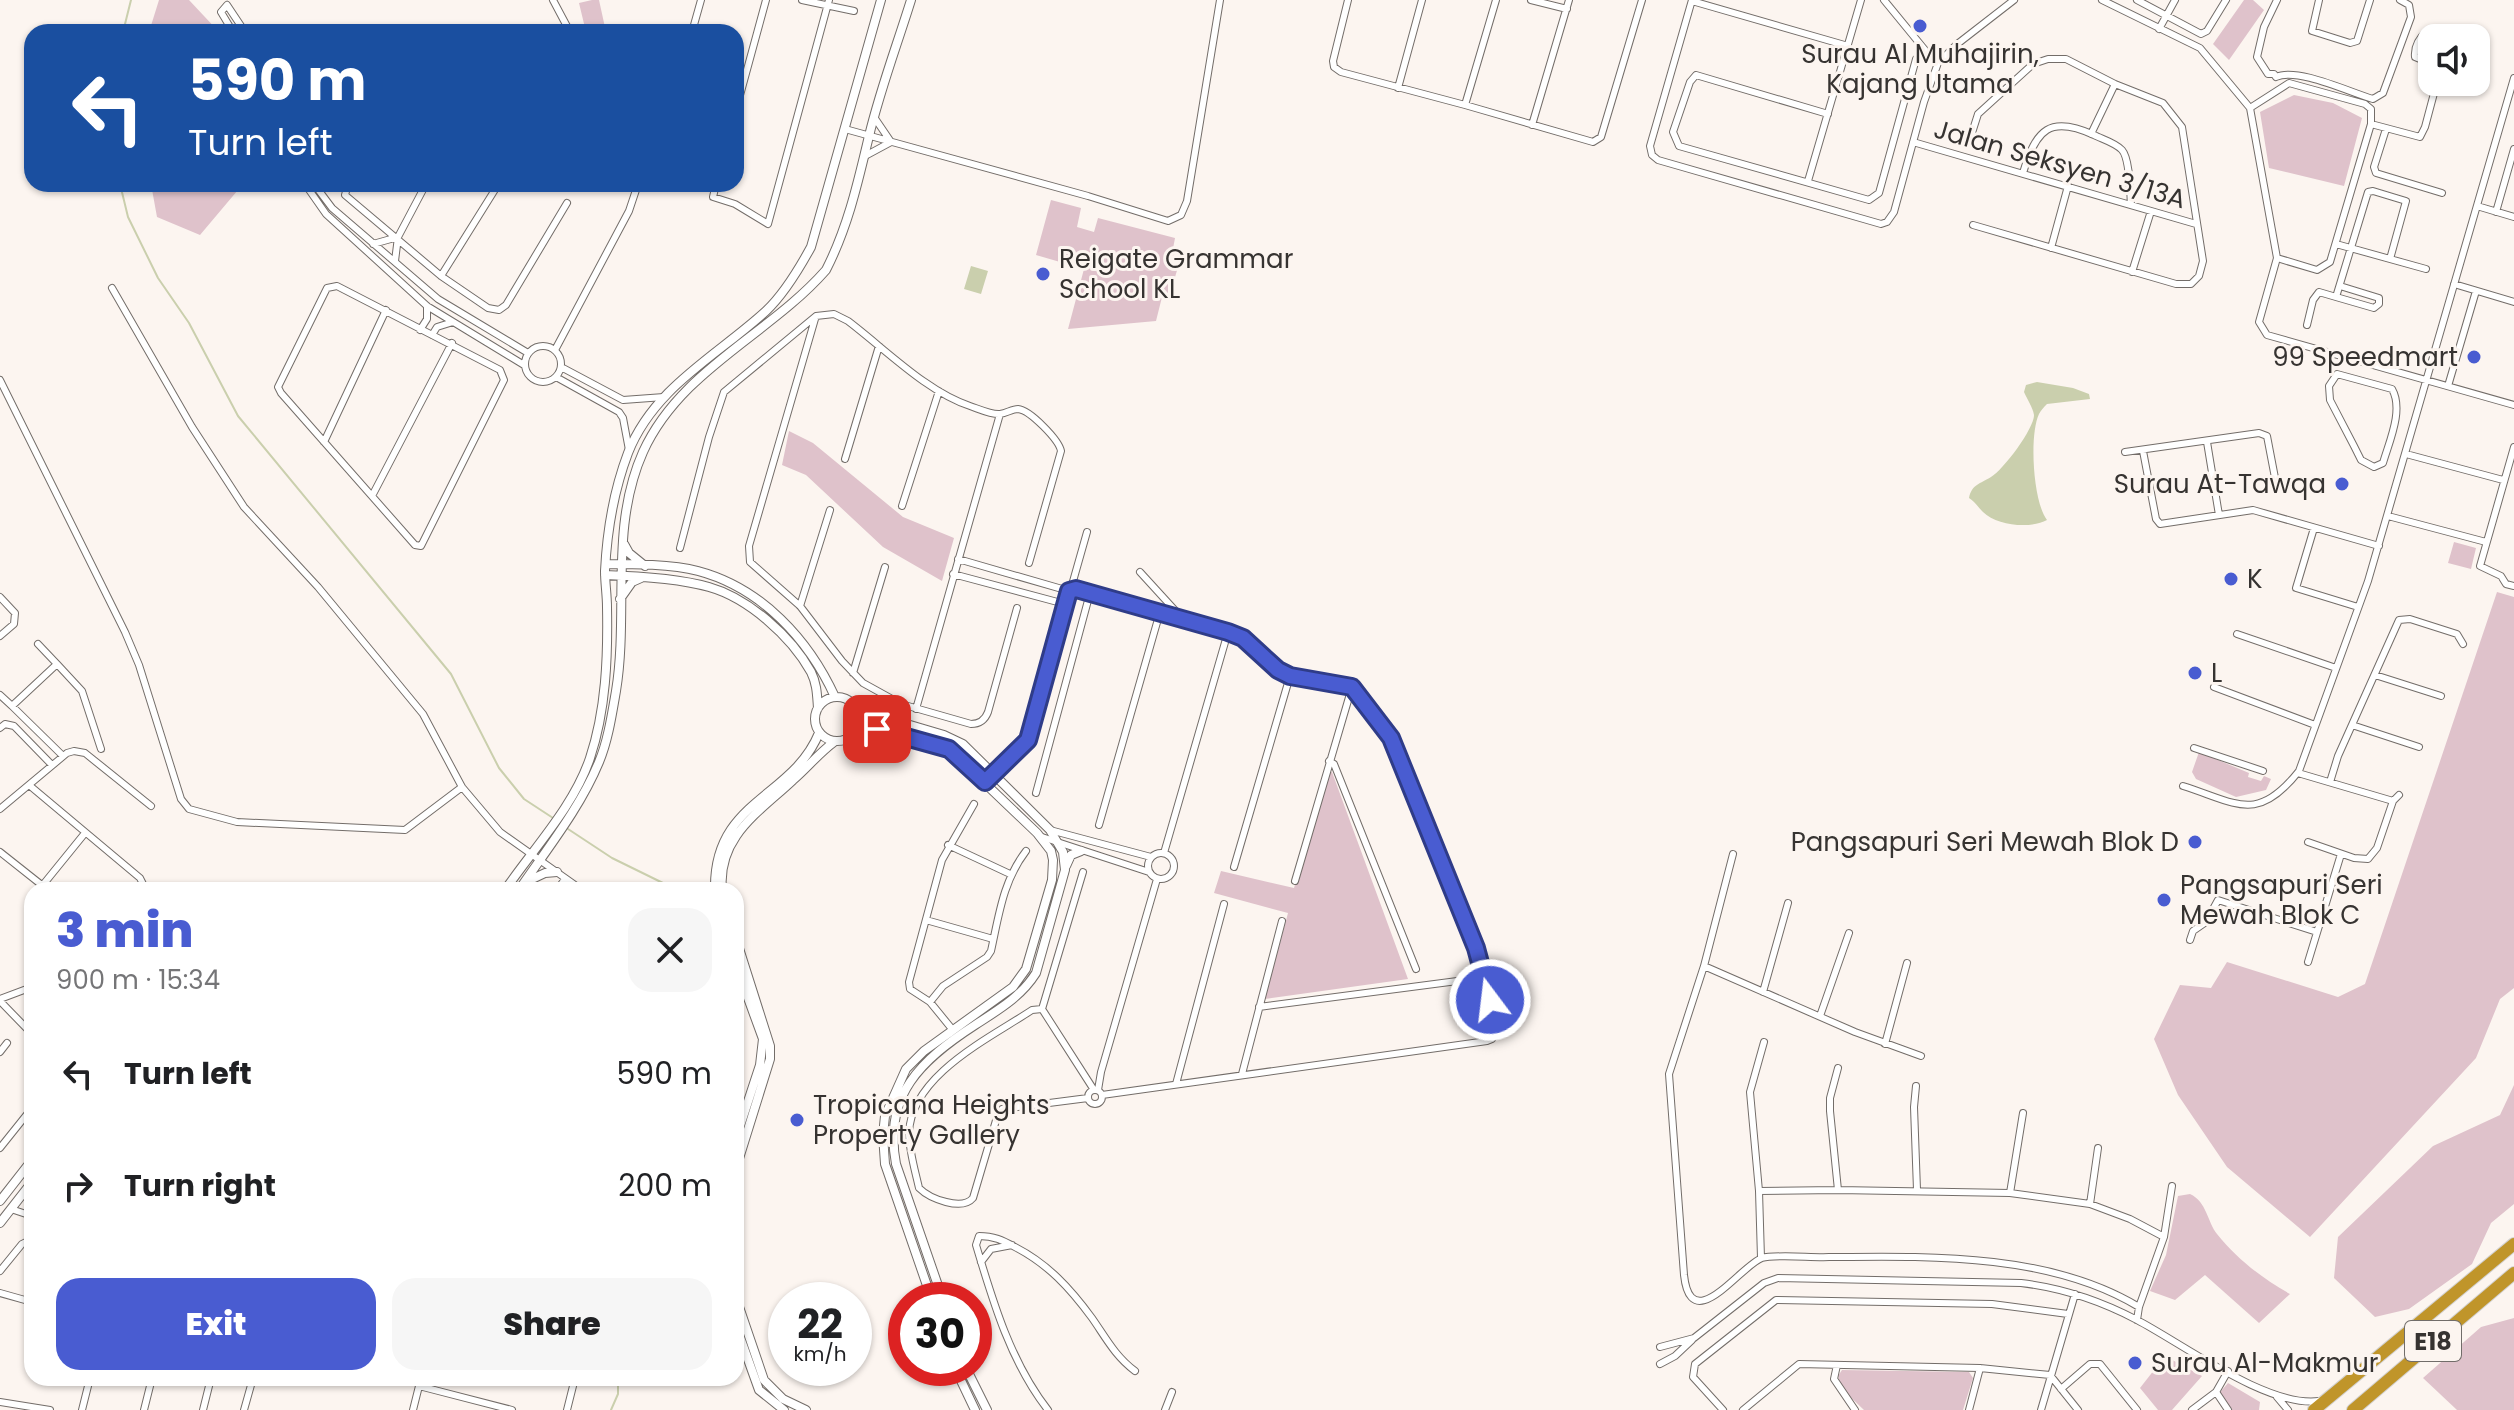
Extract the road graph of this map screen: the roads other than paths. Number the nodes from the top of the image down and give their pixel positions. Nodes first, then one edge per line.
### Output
1 (553, 0) edge
2 (701, 0) edge
3 (766, 0) edge
4 (802, 0) edge
5 (881, 0) edge
6 (911, 0) edge
7 (1220, 0) edge
8 (1348, 0) edge
9 (1422, 0) edge
10 (1496, 0) edge
11 (1531, 0) edge
12 (1569, 0) edge
13 (1642, 0) edge
14 (1861, 0) edge
15 (1884, 0) edge
16 (2102, 0) edge
17 (2137, 0) edge
18 (2175, 0) edge
19 (2226, 0) edge
20 (2277, 0) edge
21 (2319, 0) edge
22 (2370, 0) edge
23 (2400, 0) edge
24 (1692, 1) edge
25 (2010, 1) edge
26 (829, 3) edge
27 (1567, 9) junction
28 (854, 11) dead end
29 (2166, 15) junction
30 (228, 24) edge
31 (240, 24) edge
32 (566, 24) edge
33 (694, 24) edge
34 (2159, 29) junction
35 (1848, 46) junction
36 (1925, 50) junction
37 (1938, 63) junction
38 (2268, 74) junction
39 (2276, 77) junction
40 (2514, 78) edge
41 (744, 81) edge
42 (2115, 84) junction
43 (2282, 87) junction
44 (1398, 88) junction
45 (2274, 92) junction
46 (2433, 96) edge
47 (1465, 105) junction
48 (2250, 108) junction
49 (1828, 114) junction
50 (874, 117) junction
51 (2371, 124) junction
52 (1532, 125) junction
53 (845, 129) junction
54 (2386, 129) junction
55 (2091, 134) junction
56 (869, 136) junction
57 (1970, 139) dead end
58 (891, 142) junction
59 (1913, 142) junction
60 (2514, 149) edge
61 (865, 156) junction
62 (2023, 173) junction
63 (1808, 181) junction
64 (2068, 186) junction
65 (311, 192) edge
66 (320, 192) edge
67 (346, 192) edge
68 (422, 192) edge
69 (494, 192) edge
70 (635, 192) edge
71 (714, 192) edge
72 (2442, 193) dead end
73 (567, 203) dead end
74 (2131, 205) junction
75 (2477, 206) junction
76 (2151, 211) junction
77 (2496, 212) junction
78 (2514, 217) edge
79 (2196, 224) junction
80 (1973, 225) dead end
81 (398, 237) junction
82 (373, 244) junction
83 (2336, 244) junction
84 (2051, 248) junction
85 (2351, 248) junction
86 (2277, 258) junction
87 (2390, 259) junction
88 (395, 261) junction
89 (2426, 269) dead end
90 (2132, 272) junction
91 (441, 276) junction
92 (2454, 284) junction
93 (2340, 286) junction
94 (112, 288) dead end
95 (2476, 291) junction
96 (2336, 297) junction
97 (2514, 302) edge
98 (427, 306) junction
99 (386, 310) junction
100 (816, 316) junction
101 (453, 322) junction
102 (2307, 325) dead end
103 (800, 328) junction
104 (420, 330) junction
105 (432, 335) junction
106 (809, 337) junction
107 (452, 343) junction
108 (879, 346) junction
109 (555, 350) junction
110 (528, 353) junction
111 (524, 365) junction
112 (561, 367) junction
113 (556, 377) junction
114 (0, 380) edge
115 (2427, 380) junction
116 (2448, 386) junction
117 (939, 391) junction
118 (664, 397) junction
119 (2510, 405) edge
120 (1000, 414) junction
121 (2390, 441) junction
122 (324, 442) junction
123 (2207, 442) junction
124 (2408, 446) junction
125 (2514, 447) edge
126 (629, 450) junction
127 (2143, 451) junction
128 (2125, 452) dead end
129 (2406, 454) junction
130 (845, 459) dead end
131 (2503, 480) junction
132 (2289, 486) dead end
133 (372, 496) junction
134 (902, 506) dead end
135 (830, 510) dead end
136 (2219, 515) junction
137 (2388, 516) junction
138 (2314, 528) junction
139 (1087, 532) dead end
140 (622, 540) junction
141 (2486, 542) junction
142 (2379, 546) junction
143 (680, 548) dead end
144 (958, 559) junction
145 (1029, 563) dead end
146 (606, 564) junction
147 (621, 564) junction
148 (646, 566) junction
149 (885, 567) dead end
150 (1140, 572) dead end
151 (953, 574) junction
152 (605, 575) junction
153 (620, 576) junction
154 (642, 578) junction
155 (1027, 579) junction
156 (2514, 586) edge
157 (1069, 591) junction
158 (1023, 592) junction
159 (1090, 593) junction
160 (0, 597) edge
161 (620, 599) junction
162 (1065, 604) junction
163 (800, 606) junction
164 (2358, 607) junction
165 (1017, 608) dead end
166 (1160, 612) junction
167 (1182, 618) junction
168 (1228, 632) junction
169 (2237, 634) dead end
170 (0, 636) edge
171 (38, 644) dead end
172 (2463, 644) dead end
173 (57, 664) junction
174 (2336, 668) junction
175 (853, 673) junction
176 (2375, 675) junction
177 (1290, 676) junction
178 (1352, 687) junction
179 (2214, 687) dead end
180 (0, 695) edge
181 (2441, 696) dead end
182 (835, 697) junction
183 (12, 706) junction
184 (818, 708) junction
185 (916, 709) junction
186 (859, 715) junction
187 (859, 725) junction
188 (2315, 725) junction
189 (2352, 725) junction
190 (0, 728) edge
191 (819, 733) junction
192 (834, 742) junction
193 (2419, 747) dead end
194 (2194, 748) dead end
195 (101, 749) dead end
196 (63, 756) junction
197 (1329, 761) junction
198 (52, 765) junction
199 (2263, 771) dead end
200 (2298, 773) junction
201 (993, 774) junction
202 (985, 782) junction
203 (2330, 782) junction
204 (29, 785) junction
205 (2183, 786) dead end
206 (462, 787) junction
207 (1036, 793) dead end
208 (2399, 795) dead end
209 (2393, 801) junction
210 (573, 803) junction
211 (974, 804) dead end
212 (151, 806) dead end
213 (0, 809) edge
214 (1099, 825) dead end
215 (1050, 830) junction
216 (85, 833) junction
217 (1037, 833) junction
218 (2308, 842) dead end
219 (1059, 844) junction
220 (550, 845) junction
221 (948, 845) junction
222 (1026, 851) dead end
223 (1081, 851) junction
224 (0, 852) edge
225 (531, 853) junction
226 (1164, 853) junction
227 (1733, 854) dead end
228 (2341, 854) junction
229 (1151, 857) junction
230 (541, 859) junction
231 (1234, 867) dead end
232 (555, 870) junction
233 (1065, 870) junction
234 (1083, 872) dead end
235 (1149, 872) junction
236 (1010, 874) junction
237 (565, 879) junction
238 (1157, 879) junction
239 (1295, 881) dead end
240 (38, 882) edge
241 (49, 882) edge
242 (140, 882) edge
243 (511, 882) edge
244 (525, 882) edge
245 (529, 882) edge
246 (563, 882) edge
247 (570, 882) edge
248 (715, 882) edge
249 (722, 882) edge
250 (1788, 903) dead end
251 (1224, 904) dead end
252 (926, 920) junction
253 (1282, 921) dead end
254 (2317, 932) junction
255 (1849, 933) dead end
256 (993, 939) junction
257 (2190, 940) dead end
258 (2308, 962) dead end
259 (1907, 963) dead end
260 (744, 964) edge
261 (1704, 966) junction
262 (1416, 969) dead end
263 (1465, 980) dead end
264 (744, 987) edge
265 (24, 990) edge
266 (1763, 992) junction
267 (0, 1000) edge
268 (930, 1002) junction
269 (1259, 1007) junction
270 (1042, 1009) junction
271 (1820, 1016) junction
272 (24, 1026) edge
273 (952, 1029) junction
274 (1764, 1042) dead end
275 (7, 1043) dead end
276 (1885, 1044) junction
277 (0, 1052) edge
278 (1921, 1056) dead end
279 (1838, 1068) dead end
280 (1101, 1072) junction
281 (1242, 1074) junction
282 (1085, 1075) junction
283 (1176, 1084) junction
284 (1916, 1086) dead end
285 (1098, 1092) junction
286 (1088, 1098) junction
287 (2023, 1113) dead end
288 (744, 1114) edge
289 (24, 1118) edge
290 (744, 1142) edge
291 (0, 1148) edge
292 (2098, 1148) dead end
293 (24, 1170) edge
294 (2172, 1186) dead end
295 (1838, 1190) junction
296 (1917, 1190) junction
297 (1759, 1191) junction
298 (24, 1192) edge
299 (2010, 1193) junction
300 (0, 1201) edge
301 (2090, 1204) junction
302 (11, 1209) junction
303 (24, 1213) edge
304 (0, 1223) edge
305 (2164, 1237) junction
306 (24, 1243) edge
307 (2514, 1244) edge
308 (1012, 1245) junction
309 (1761, 1258) junction
310 (981, 1262) junction
311 (0, 1271) edge
312 (2514, 1273) edge
313 (926, 1282) edge
314 (937, 1282) edge
315 (0, 1293) edge
316 (2075, 1294) junction
317 (24, 1300) edge
318 (2139, 1307) junction
319 (2068, 1314) junction
320 (2137, 1320) junction
321 (744, 1321) edge
322 (1694, 1338) junction
323 (1660, 1347) dead end
324 (744, 1348) edge
325 (1660, 1364) dead end
326 (1837, 1365) junction
327 (1980, 1368) junction
328 (1135, 1371) dead end
329 (2228, 1371) junction
330 (2050, 1375) junction
331 (88, 1386) edge
332 (150, 1386) edge
333 (209, 1386) edge
334 (251, 1386) edge
335 (419, 1386) joint
336 (573, 1386) edge
337 (964, 1386) edge
338 (975, 1386) edge
339 (2061, 1389) junction
340 (1172, 1392) dead end
341 (2216, 1392) junction
342 (2274, 1394) junction
343 (2326, 1399) junction
344 (0, 1402) edge
345 (2042, 1406) edge
346 (17, 1407) edge
347 (1850, 1408) edge
348 (50, 1410) edge
349 (82, 1410) edge
350 (144, 1410) edge
351 (203, 1410) edge
352 (244, 1410) edge
353 (413, 1410) edge
354 (512, 1410) edge
355 (567, 1410) edge
356 (784, 1410) edge
357 (806, 1410) edge
358 (975, 1410) edge
359 (987, 1410) edge
360 (1048, 1410) edge
361 (1165, 1410) edge
362 (1723, 1410) edge
363 (1743, 1410) edge
364 (1969, 1410) edge
365 (2050, 1410) edge
366 (2078, 1410) edge
367 (2137, 1410) edge
368 (2192, 1410) edge
369 (2228, 1410) edge
370 (2288, 1410) edge
371 (2314, 1410) edge
372 (2353, 1410) edge

1 - 32 street
2 - 33 street
3 - 41 street
4 - 26 street
5 - 53 street
6 - 50 street
7 - 58 street
8 - 44 street
9 - 44 street
10 - 47 street
11 - 27 street
12 - 27 street
13 - 52 street
14 - 35 street
15 - 36 street
16 - 34 street
17 - 29 street
18 - 29 street
19 - 29 street
20 - 38 street
21 - 22 street
23 - 39 street
24 - 35 street
24 - 59 street
25 - 37 street
26 - 28 street
26 - 71 street
27 - 52 street
29 - 34 street
30 - 31 street
34 - 48 street
35 - 49 street
36 - 37 street
36 - 63 street
37 - 59 street
38 - 39 street
38 - 45 street
39 - 43 street
40 - 75 street
42 - 55 street
42 - 57 street
42 - 79 street
43 - 45 street
43 - 51 street
44 - 47 street
45 - 48 street
46 - 54 street
47 - 52 street
48 - 86 street
49 - 63 street
49 - 63 street
50 - 56 street
50 - 58 street
51 - 54 street
51 - 83 street
53 - 56 street
53 - 118 street
54 - 72 street
55 - 62 street
55 - 74 street
56 - 58 street
56 - 61 street
58 - 61 street
59 - 62 street, Jalan Seksyen 3/13A
60 - 77 street
61 - 140 street
62 - 64 street, Jalan Seksyen 3/13A
64 - 74 street, Jalan Seksyen 3/13A
64 - 84 street
65 - 98 street
66 - 82 street
67 - 81 street
68 - 81 street
69 - 91 street
70 - 109 street
73 - 91 street
74 - 76 street, Jalan Seksyen 3/13A
75 - 77 street
75 - 92 street
76 - 79 street, Jalan Seksyen 3/13A
76 - 90 street
77 - 78 street
79 - 90 street
80 - 84 street
81 - 82 street
81 - 88 street
81 - 91 street
82 - 88 street
83 - 85 street
83 - 86 street
84 - 90 street
85 - 87 street
85 - 87 street
85 - 93 street
86 - 115 street
87 - 89 street
88 - 110 street
92 - 95 street
92 - 115 street
93 - 96 street
93 - 96 street
94 - 206 street
95 - 97 street
95 - 116 street
96 - 102 street
98 - 101 street
98 - 104 street
99 - 104 street
99 - 122 street
99 - 122 street
100 - 103 street
100 - 106 street
100 - 108 street
101 - 105 street
101 - 111 street
103 - 106 street
103 - 143 street
104 - 105 street
105 - 107 street
106 - 163 street
107 - 133 street
107 - 133 street
108 - 117 street
108 - 130 street
109 - 110 street
109 - 112 street
110 - 111 street
111 - 113 street
112 - 113 street
112 - 118 street
113 - 126 street
114 - 206 street
115 - 116 street
115 - 124 street
116 - 119 street
117 - 120 street
117 - 134 street
118 - 126 street
120 - 144 street
120 - 145 street
121 - 121 street
121 - 124 street
122 - 133 street
123 - 127 street
123 - 132 street
123 - 136 street
124 - 129 street
125 - 131 street
126 - 146 street
127 - 128 street
127 - 136 street
129 - 131 street
129 - 137 street
131 - 141 street
135 - 163 street
136 - 138 street
137 - 141 street
137 - 142 street
138 - 142 street
138 - 164 street
139 - 157 street
140 - 147 street
140 - 148 street
141 - 156 street
142 - 164 street
144 - 151 street
144 - 155 street
146 - 147 street
146 - 152 street
147 - 148 street
147 - 153 street
148 - 182 street
149 - 175 street
150 - 167 street
151 - 158 street
151 - 185 street
152 - 153 street
152 - 210 street
153 - 154 street
153 - 161 street
154 - 161 street
154 - 184 street
155 - 157 street
155 - 158 street
157 - 159 street
157 - 162 street
158 - 162 street
159 - 166 street
159 - 207 street
160 - 170 street
161 - 210 street
162 - 201 street
163 - 175 street
164 - 174 street
165 - 185 street
166 - 167 street
166 - 214 street
167 - 168 street
168 - 177 street
168 - 226 street
169 - 174 street
171 - 173 street
172 - 176 street
173 - 183 street
173 - 195 street
174 - 188 street
175 - 185 street
176 - 181 street
176 - 189 street
177 - 178 street
177 - 231 street
178 - 197 street
178 - 281 street
179 - 188 street
180 - 183 street
182 - 184 street
182 - 186 street
183 - 196 street
184 - 191 street
186 - 187 street
186 - 201 street
187 - 192 street
187 - 202 street
188 - 200 street
189 - 193 street
189 - 203 street
190 - 198 street
191 - 192 street
191 - 248 street
192 - 249 street
194 - 199 street
196 - 198 street
196 - 212 street
197 - 239 street
197 - 262 street
198 - 204 street
200 - 203 street
200 - 205 street
201 - 202 street
201 - 215 street
202 - 217 street
203 - 209 street
204 - 213 street
204 - 216 street
206 - 225 street
208 - 209 street
209 - 228 street
210 - 220 street
210 - 225 street
211 - 221 street
215 - 219 street
215 - 229 street
216 - 241 street
216 - 242 street
217 - 219 street
217 - 273 street
218 - 228 street
219 - 223 street
219 - 233 street
220 - 230 street
220 - 232 street
221 - 236 street
221 - 252 street
222 - 236 street
223 - 233 street
223 - 235 street
224 - 240 street
225 - 230 street
225 - 243 street
226 - 229 street
226 - 238 street
227 - 261 street
228 - 254 street
229 - 235 street
230 - 232 street
230 - 244 street
232 - 237 street
232 - 245 street
233 - 314 street
234 - 270 street
235 - 238 street
236 - 256 street
237 - 246 street
237 - 247 street
238 - 280 street
250 - 266 street
251 - 283 street
252 - 256 street
252 - 268 street
253 - 269 street
254 - 257 street
254 - 258 street
255 - 271 street
256 - 268 street
259 - 276 street
260 - 290 street
261 - 266 street
261 - 309 street
263 - 269 street
264 - 288 street
265 - 267 street
266 - 271 street
267 - 272 street
268 - 273 street
269 - 281 street
270 - 282 street
270 - 286 street
271 - 276 street
273 - 313 street
274 - 297 street
275 - 277 street
276 - 278 street
279 - 295 street
280 - 282 street
280 - 285 street
281 - 283 street
282 - 285 street
283 - 285 street
284 - 296 street
285 - 286 street
285 - 286 street
287 - 299 street
289 - 291 street
292 - 301 street
293 - 300 street
294 - 305 street
295 - 296 street
295 - 297 street
296 - 299 street
297 - 309 street
298 - 302 street
299 - 301 street
301 - 305 street
302 - 303 street
302 - 304 street
305 - 318 street
306 - 311 street
307 - 343 highway, E18
308 - 310 street
308 - 310 street
308 - 328 street
309 - 318 street
310 - 360 street
312 - 372 highway, E18
315 - 317 street
316 - 319 street
316 - 320 street
316 - 322 street
318 - 320 street
319 - 330 street
319 - 362 street
320 - 329 street
321 - 357 street
322 - 323 street
322 - 325 street
324 - 356 street
326 - 327 street
326 - 347 street
326 - 363 street
327 - 330 street
327 - 364 street
329 - 341 street
329 - 342 street
330 - 339 street
330 - 345 street
331 - 349 street
332 - 350 street
333 - 351 street
334 - 352 street
335 - 353 street
335 - 354 street
336 - 355 street
337 - 358 street
338 - 359 street
339 - 366 street
339 - 367 street
340 - 361 street
341 - 368 street
341 - 369 street
342 - 343 street
342 - 370 street
343 - 371 highway, E18
344 - 346 street
345 - 365 street
346 - 348 street

